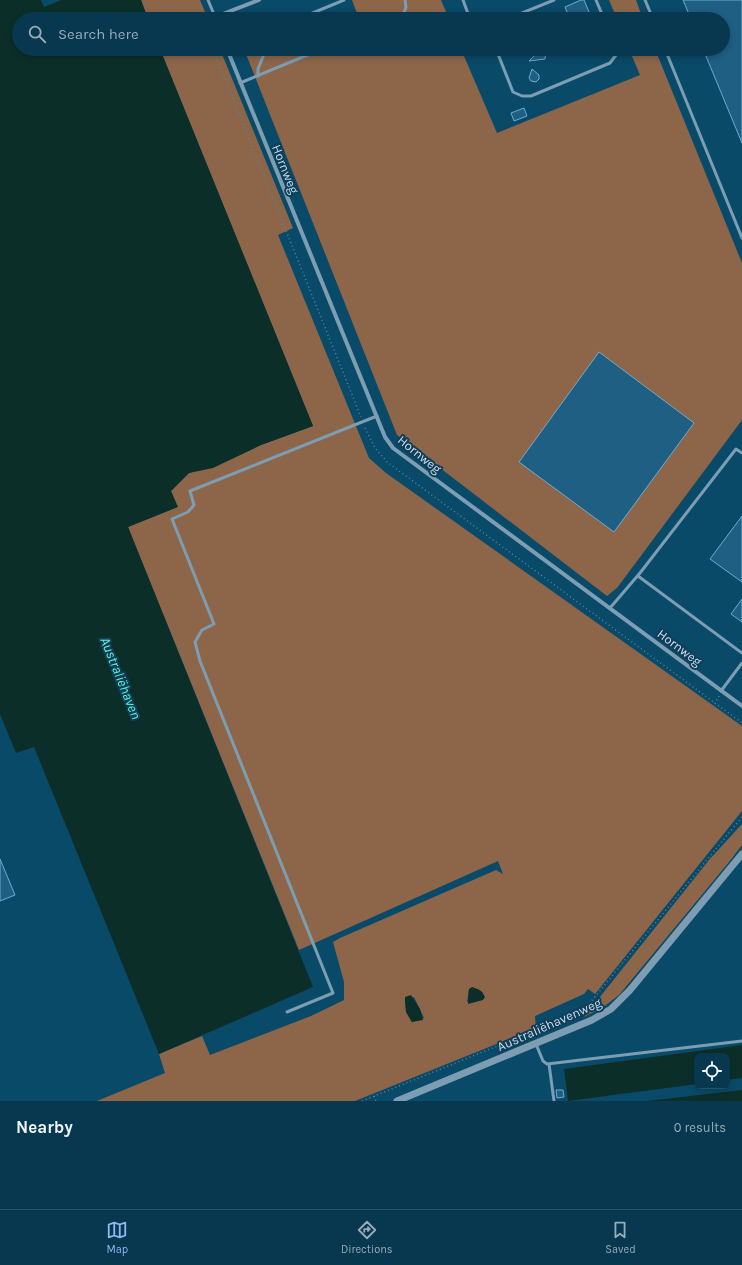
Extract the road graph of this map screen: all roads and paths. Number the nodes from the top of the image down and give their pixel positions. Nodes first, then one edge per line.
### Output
1 (208, 0) edge
2 (258, 0) edge
3 (344, 0) edge
4 (405, 0) edge
5 (463, 0) edge
6 (554, 0) edge
7 (596, 0) edge
8 (645, 0) edge
9 (213, 12) edge
10 (230, 12) edge
11 (315, 12) edge
12 (404, 12) edge
13 (467, 12) edge
14 (524, 12) edge
15 (601, 12) edge
16 (650, 12) edge
17 (216, 56) edge
18 (230, 56) edge
19 (263, 56) edge
20 (305, 56) edge
21 (499, 56) edge
22 (615, 56) edge
23 (668, 56) edge
24 (258, 76) junction
25 (240, 83) junction
26 (742, 238) edge
27 (377, 416) junction
28 (363, 422) junction
29 (742, 453) edge
30 (638, 576) junction
31 (610, 608) junction
32 (742, 653) edge
33 (742, 663) edge
34 (721, 691) junction
35 (715, 703) junction
36 (742, 706) edge
37 (742, 723) edge
38 (742, 817) edge
39 (741, 858) edge
40 (287, 1012) dead end
41 (742, 1041) edge
42 (536, 1044) junction
43 (549, 1064) junction
44 (374, 1096) junction
45 (362, 1101) edge
46 (376, 1101) edge
47 (397, 1101) edge
48 (554, 1101) edge

1 - 9 lane
2 - 10 street
3 - 11 lane
4 - 12 lane
5 - 13 lane
6 - 14 lane
7 - 15 lane
8 - 16 lane
17 - 28 path
18 - 25 street, Hornweg
19 - 24 lane
20 - 24 lane
21 - 22 lane
23 - 26 lane
24 - 25 lane
25 - 27 street, Hornweg
27 - 28 lane
27 - 31 street, Hornweg
28 - 35 path
28 - 40 lane
29 - 30 lane
30 - 31 lane
30 - 32 lane
31 - 34 street, Hornweg
33 - 34 lane
34 - 35 path
34 - 36 street, Hornweg
35 - 37 path
38 - 44 path
39 - 42 street, Australiëhavenweg
41 - 43 lane
42 - 43 lane
42 - 47 street, Australiëhavenweg
43 - 48 lane
44 - 45 path
44 - 46 path

